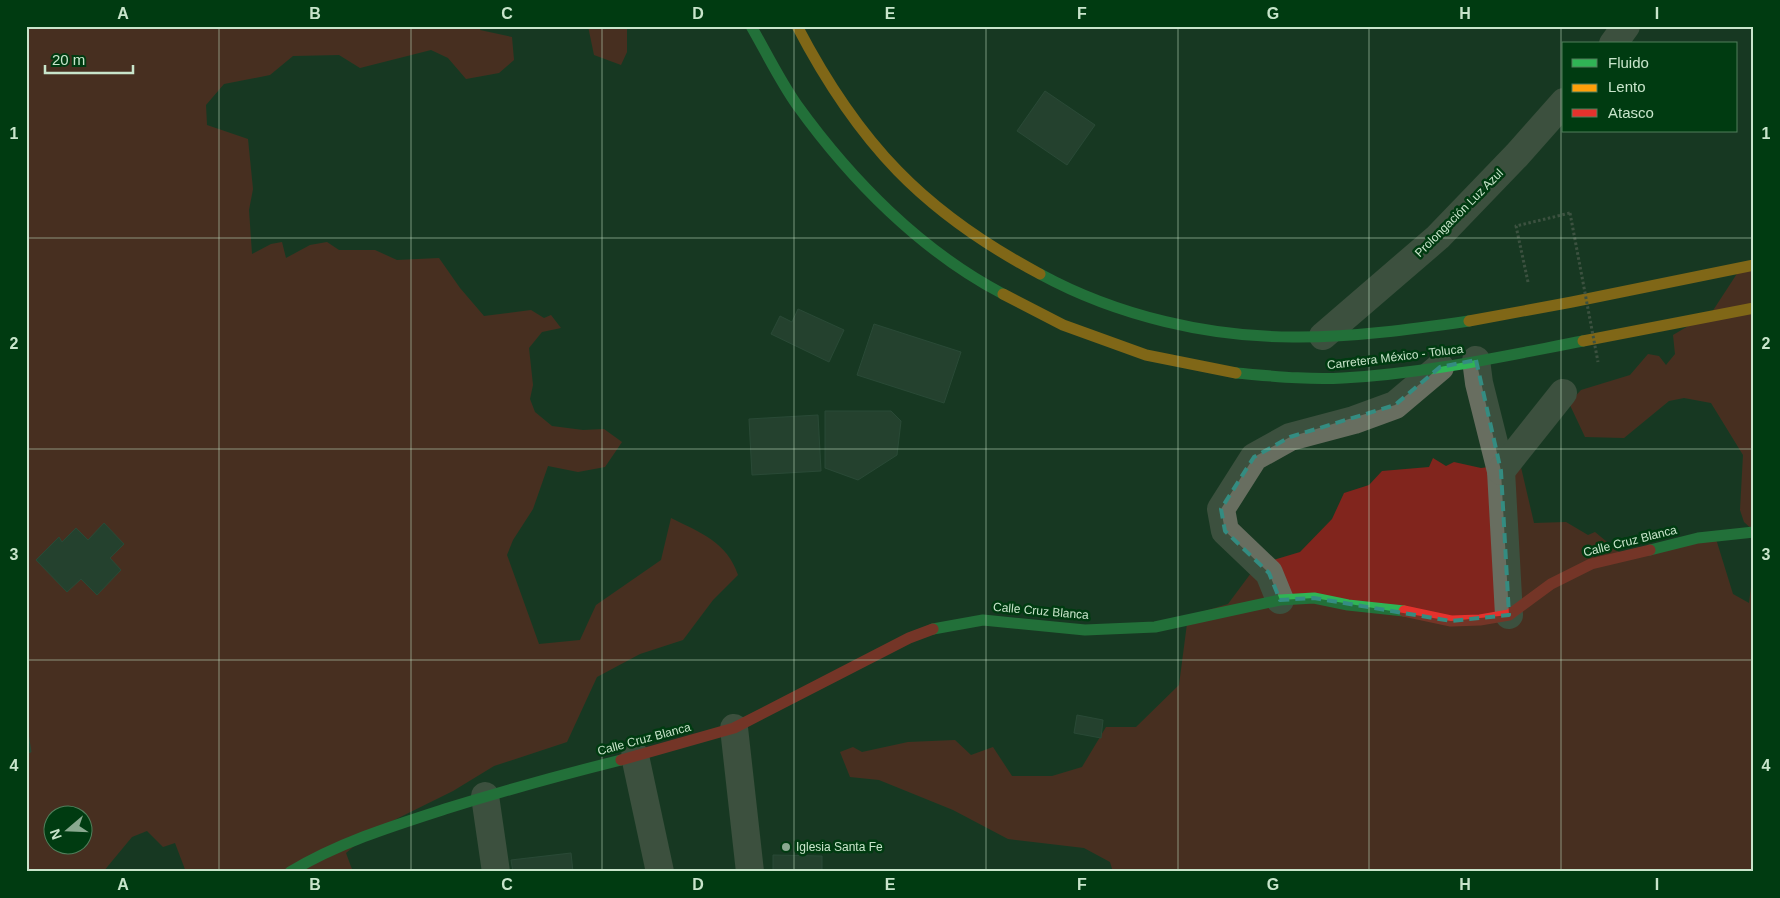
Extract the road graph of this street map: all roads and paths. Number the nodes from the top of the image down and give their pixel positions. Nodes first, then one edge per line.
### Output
1 (751, 26) edge
2 (797, 26) edge
3 (1626, 26) edge
4 (1614, 42) edge
5 (1562, 104) edge
6 (1754, 265) edge
7 (1754, 308) edge
8 (1535, 310) junction
9 (1323, 336) junction
10 (1476, 360) junction
11 (1598, 362) dead end
12 (1440, 367) junction
13 (1563, 394) dead end
14 (1501, 471) junction
15 (1754, 532) edge
16 (1280, 600) junction
17 (1509, 615) junction
18 (734, 728) junction
19 (635, 756) junction
20 (485, 796) junction
21 (290, 872) edge
22 (496, 872) edge
23 (660, 872) edge
24 (750, 872) edge

1 - 12 main road, Carretera México - Toluca
2 - 9 main road, Carretera México - Toluca
3 - 4 street
5 - 9 street, Prolongación Luz Azul
6 - 8 main road, Carretera México - Toluca
7 - 10 main road, Carretera México - Toluca
8 - 9 main road, Carretera México - Toluca
8 - 11 path, bridge
10 - 12 main road, Carretera México - Toluca
10 - 14 street
12 - 16 street
13 - 14 street
14 - 17 street
15 - 17 main road, Calle Cruz Blanca
16 - 17 main road, Calle Cruz Blanca
16 - 18 main road, Calle Cruz Blanca
18 - 19 main road, Calle Cruz Blanca
18 - 24 street
19 - 20 main road, Calle Cruz Blanca
19 - 23 street
20 - 21 main road, Calle Cruz Blanca
20 - 22 street

